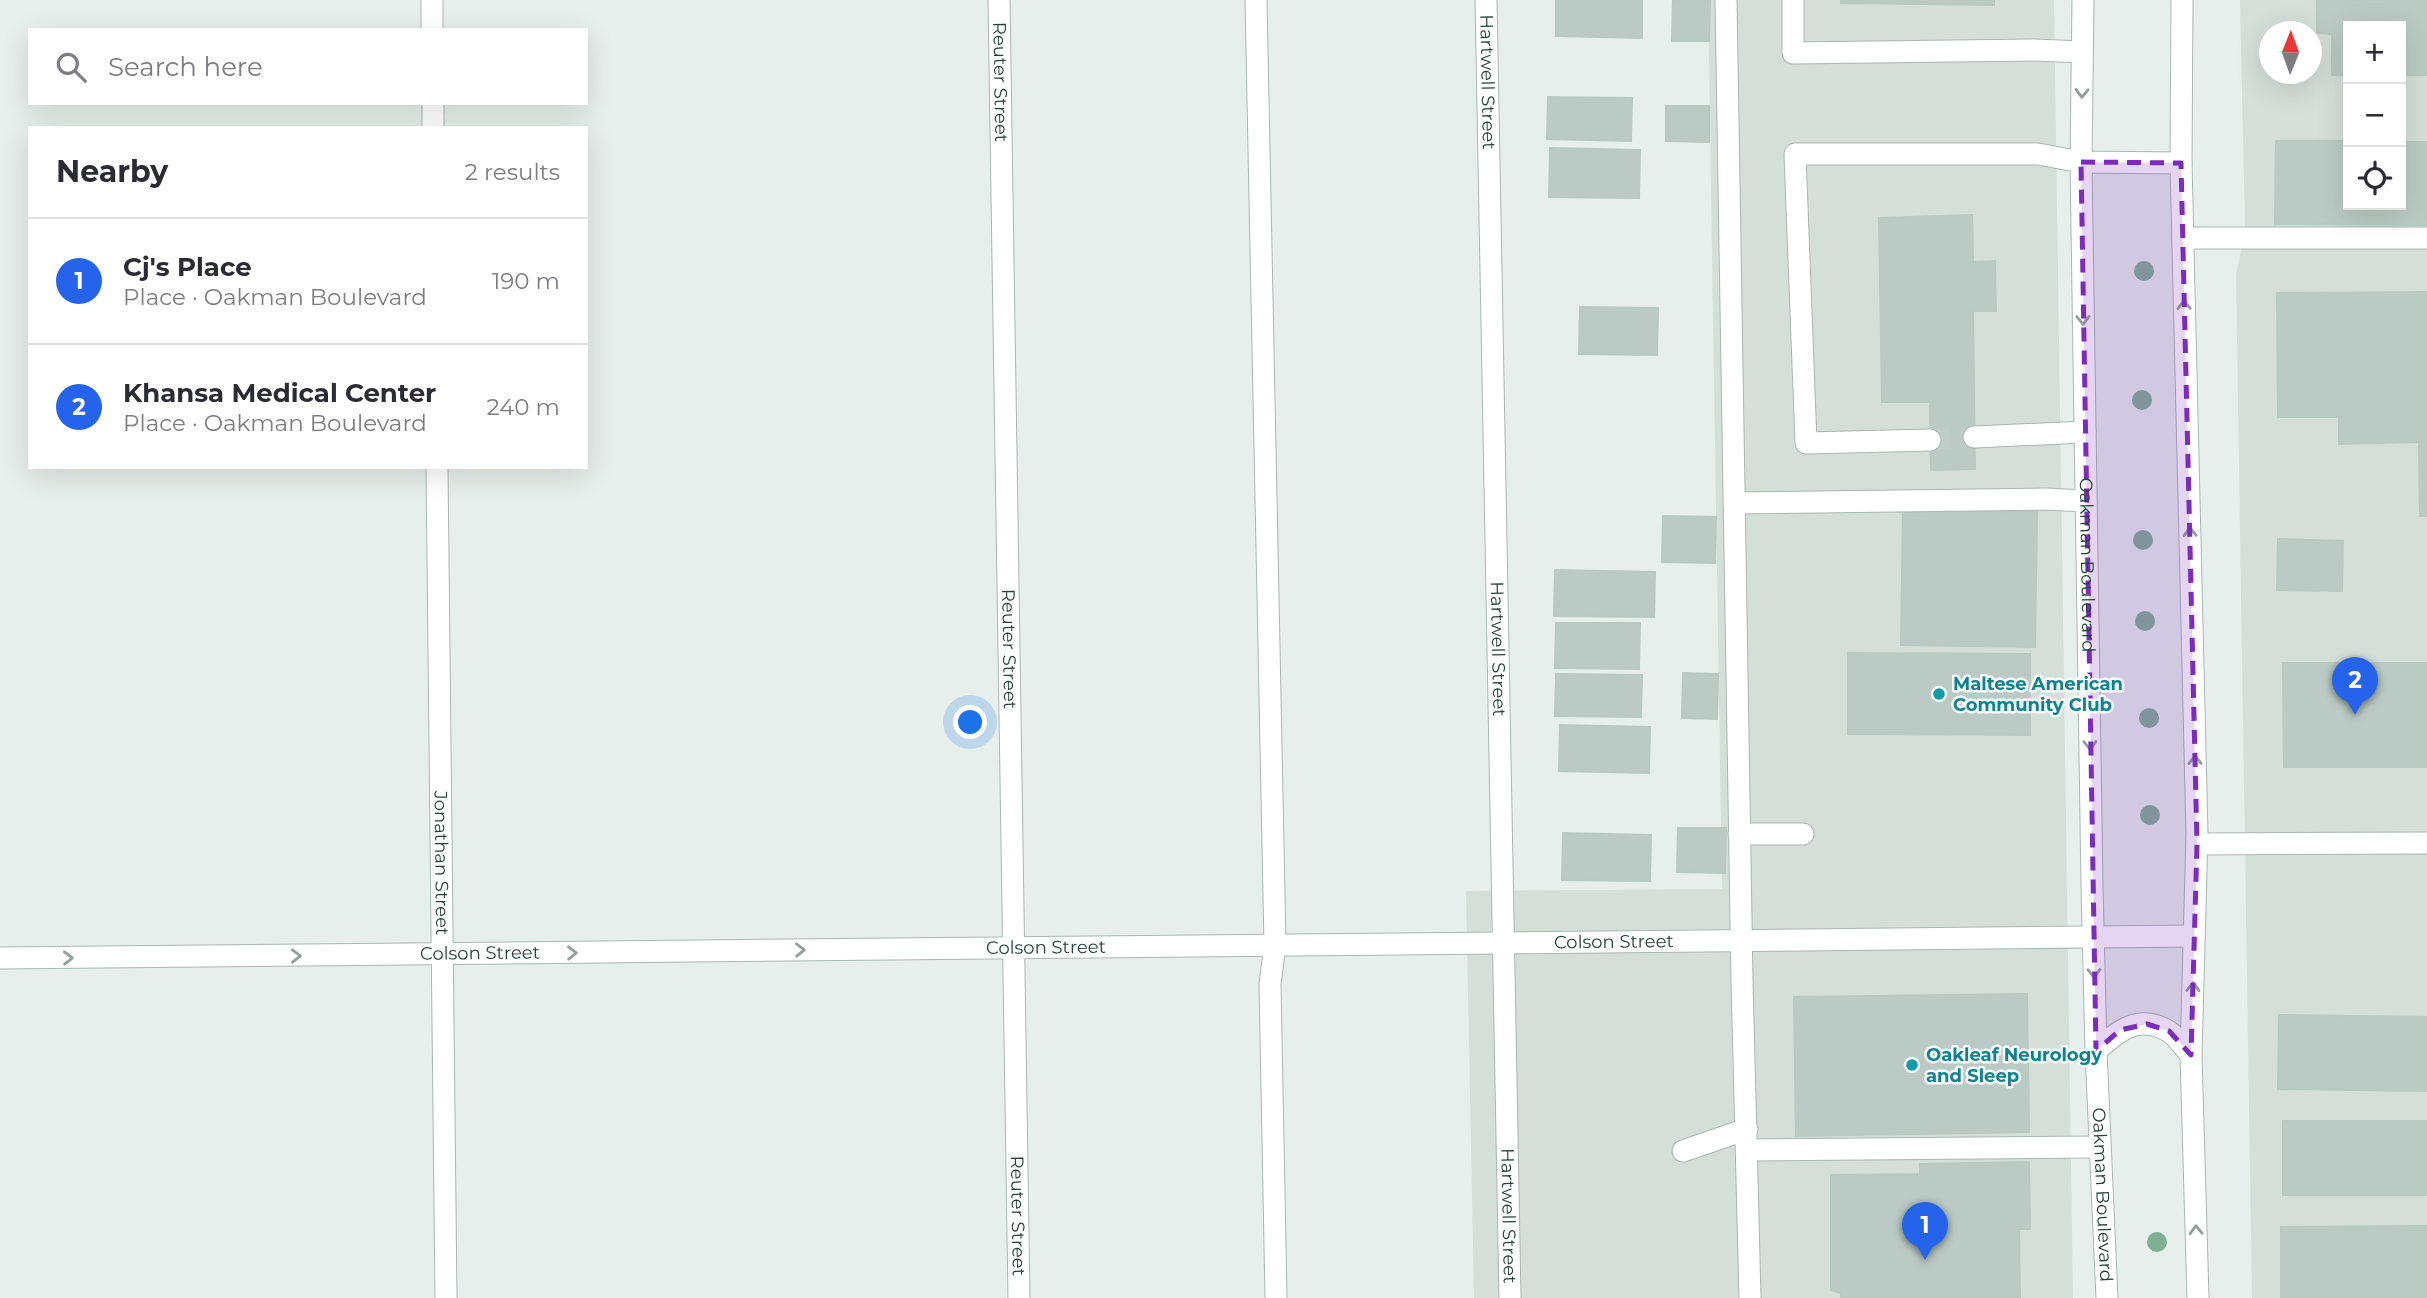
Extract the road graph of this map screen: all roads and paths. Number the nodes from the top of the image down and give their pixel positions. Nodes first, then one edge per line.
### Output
1 (432, 0) edge
2 (999, 0) edge
3 (1256, 0) edge
4 (1486, 0) edge
5 (1726, 0) edge
6 (1793, 0) edge
7 (2083, 0) edge
8 (2182, 0) edge
9 (432, 28) edge
10 (2082, 52) junction
11 (433, 105) edge
12 (433, 126) edge
13 (2081, 162) junction
14 (2181, 163) junction
15 (2183, 238) junction
16 (2427, 238) edge
17 (2085, 432) junction
18 (1974, 437) tunnel mouth
19 (1930, 440) tunnel mouth
20 (437, 469) edge
21 (2086, 501) junction
22 (1734, 503) junction
23 (1739, 834) junction
24 (1803, 834) dead end
25 (2427, 843) edge
26 (2197, 844) junction
27 (2194, 936) junction
28 (2093, 937) junction
29 (1741, 940) junction
30 (1502, 943) junction
31 (1275, 945) junction
32 (1014, 947) junction
33 (442, 954) junction
34 (0, 958) edge
35 (2096, 1051) junction
36 (2191, 1055) junction
37 (1747, 1140) junction
38 (2100, 1147) junction
39 (1683, 1151) dead end
40 (446, 1298) edge
41 (1019, 1298) edge
42 (1276, 1298) edge
43 (1510, 1298) edge
44 (1750, 1298) edge
45 (2107, 1298) edge
46 (2198, 1298) edge

1 - 9 street
2 - 32 street, Reuter Street
3 - 31 street
4 - 30 street, Hartwell Street
5 - 22 street
6 - 10 street
7 - 10 street, Oakman Boulevard
8 - 14 street
10 -> 13 street, Oakman Boulevard
11 - 12 street
13 - 14 street
13 -> 17 street, Oakman Boulevard
13 - 19 street
14 - 15 street
15 - 16 street
26 -> 15 street
17 - 18 street
17 - 21 street, Oakman Boulevard
20 - 33 street, Jonathan Street
21 - 22 street
21 -> 28 street, Oakman Boulevard
22 - 23 street
23 - 24 street
23 - 29 street
25 - 26 street
26 - 27 street
27 - 28 street, Colson Street
36 -> 27 street
28 - 29 street, Colson Street
28 -> 35 street, Oakman Boulevard
29 - 30 street, Colson Street
29 - 37 street
30 - 31 street, Colson Street
30 - 43 street, Hartwell Street
31 - 32 street, Colson Street
31 - 42 street
33 -> 32 street, Colson Street
32 - 41 street, Reuter Street
34 -> 33 street, Colson Street
33 - 40 street, Jonathan Street
35 - 36 street
35 - 38 street, Oakman Boulevard
46 -> 36 street
37 - 38 street
37 - 39 street
37 - 44 street
38 - 45 street, Oakman Boulevard

